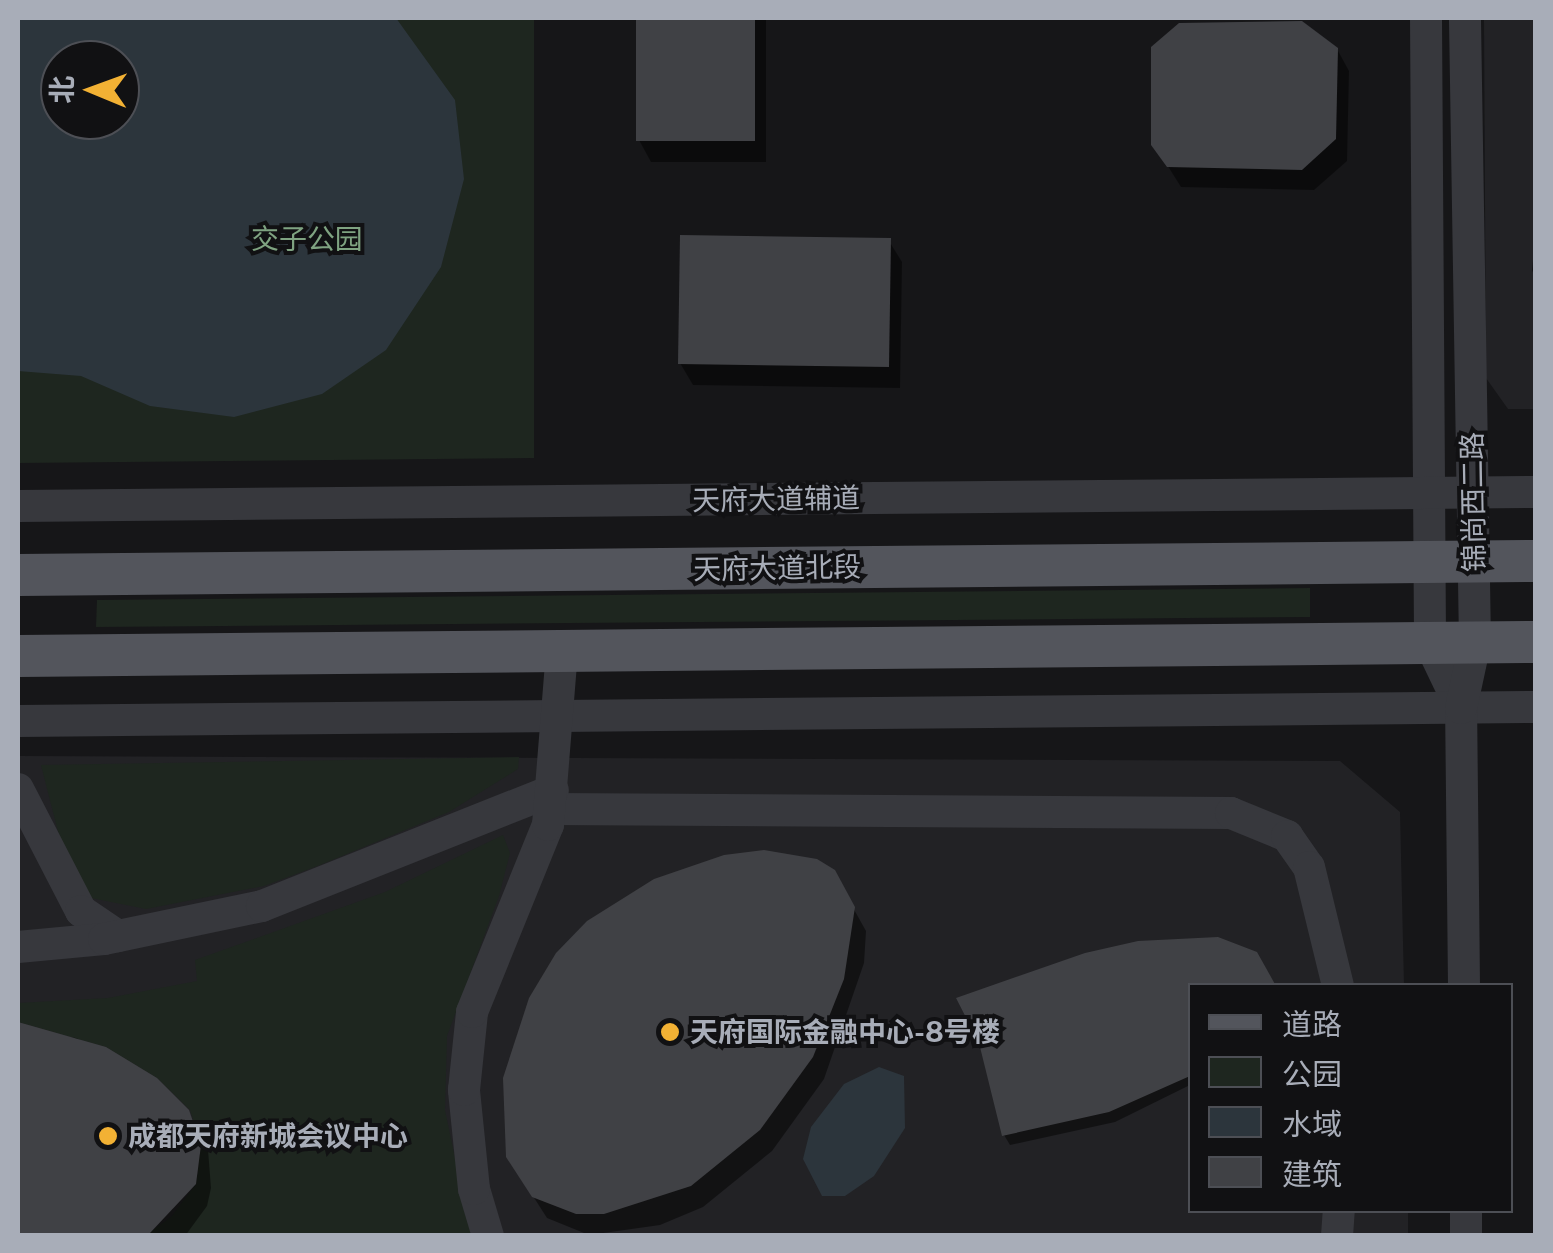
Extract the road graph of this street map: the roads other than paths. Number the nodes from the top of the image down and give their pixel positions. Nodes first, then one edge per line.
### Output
1 (1426, 18) edge
2 (1465, 18) edge
3 (1474, 492) junction
4 (1536, 492) edge
5 (1429, 493) junction
6 (18, 506) edge
7 (1474, 561) junction
8 (1536, 561) edge
9 (1430, 562) junction
10 (18, 574) edge
11 (1536, 642) edge
12 (1430, 643) junction
13 (1475, 643) junction
14 (562, 651) junction
15 (18, 656) edge
16 (1536, 707) edge
17 (1462, 708) junction
18 (560, 716) junction
19 (18, 721) edge
20 (18, 790) edge
21 (552, 799) junction
22 (118, 936) junction
23 (18, 947) edge
24 (1337, 983) edge
25 (1464, 983) edge
26 (488, 1236) edge

1 - 5 street
2 - 3 street, 锦尚西二路
3 - 4 street, 天府大道辅道
3 - 5 street, 天府大道辅道
3 - 7 street, 锦尚西二路
5 - 6 street, 天府大道辅道
5 - 9 street
7 - 8 main road, 天府大道北段
7 - 9 main road, 天府大道北段
7 - 13 street, 锦尚西二路
9 - 10 main road, 天府大道北段
9 - 12 street
11 - 13 main road
12 - 13 main road
12 - 14 main road
12 - 17 street
13 - 17 street, 锦尚西二路
14 - 15 main road
14 - 18 street
16 - 17 street
17 - 18 street
17 - 25 street, 锦尚西二路
18 - 19 street
18 - 21 street
20 - 22 street
21 - 22 street
21 - 24 street
21 - 26 street
22 - 23 street

